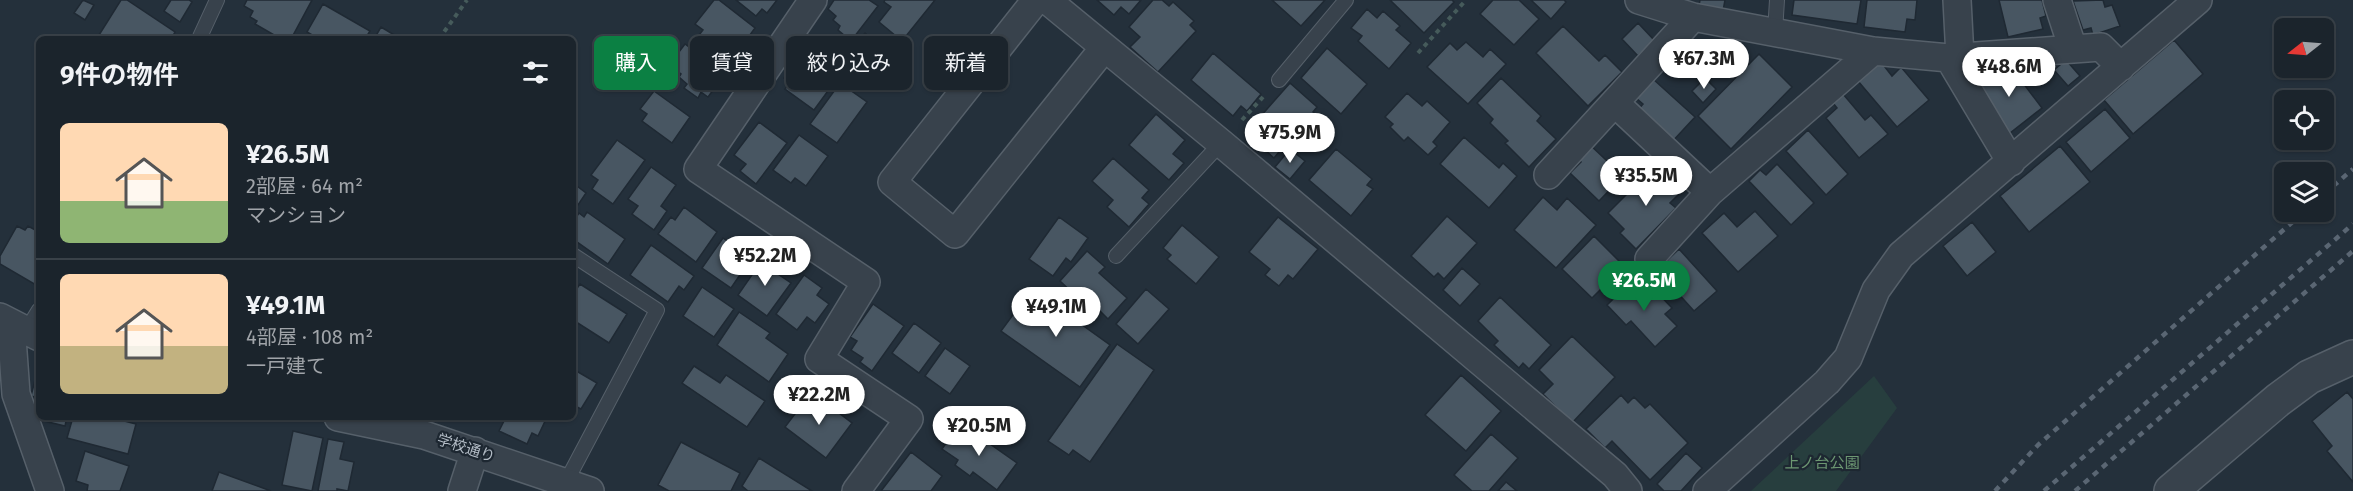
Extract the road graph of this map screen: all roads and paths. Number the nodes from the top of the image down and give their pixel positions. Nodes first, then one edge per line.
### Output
1 (217, 0) edge
2 (467, 0) edge
3 (813, 0) edge
4 (1036, 0) edge
5 (1047, 0) edge
6 (1346, 0) edge
7 (1466, 0) edge
8 (1639, 0) edge
9 (1777, 0) edge
10 (1957, 0) edge
11 (2056, 0) edge
12 (2198, 0) edge
13 (1680, 9) edge
14 (1775, 32) junction
15 (200, 36) edge
16 (441, 36) edge
17 (1104, 48) junction
18 (2073, 49) junction
19 (1873, 51) junction
20 (1418, 53) dead end
21 (1954, 57) junction
22 (2121, 68) junction
23 (1279, 80) joint
24 (1615, 103) junction
25 (1221, 142) junction
26 (2011, 162) junction
27 (1548, 175) dead end
28 (1710, 192) junction
29 (1116, 256) dead end
30 (576, 257) edge
31 (1649, 259) dead end
32 (23, 324) edge
33 (2353, 357) edge
34 (352, 420) edge
35 (475, 451) junction
36 (578, 487) edge
37 (50, 491) edge
38 (462, 491) edge
39 (856, 491) edge
40 (1628, 491) edge
41 (1707, 491) edge
42 (2171, 491) edge

1 - 15 lane
2 - 16 path
3 - 39 street
4 - 17 street
5 - 17 street
6 - 23 lane
7 - 20 path
8 - 13 street
9 - 14 lane
10 - 21 street
11 - 18 street
12 - 22 street
13 - 14 street
13 - 24 street
14 - 19 street
17 - 25 street
18 - 21 street
18 - 22 street
19 - 21 street
19 - 28 street
21 - 26 street
22 - 26 street
23 - 25 path
24 - 27 street
24 - 28 street
25 - 29 lane
25 - 40 street
26 - 41 street
28 - 31 street
30 - 36 lane
32 - 37 street
33 - 42 street
34 - 35 street, 学校通り
35 - 36 street, 学校通り
35 - 38 street

